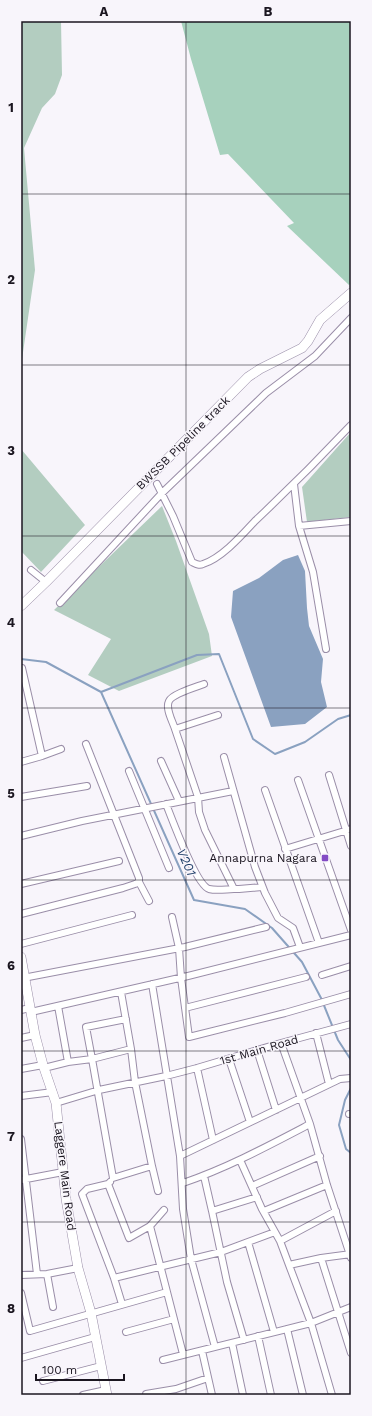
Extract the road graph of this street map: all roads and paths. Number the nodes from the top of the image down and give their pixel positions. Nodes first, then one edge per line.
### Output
1 (351, 293) edge
2 (351, 318) edge
3 (351, 425) edge
4 (157, 484) dead end
5 (294, 484) junction
6 (162, 493) junction
7 (351, 521) edge
8 (299, 526) junction
9 (31, 570) dead end
10 (46, 582) junction
11 (60, 603) dead end
12 (21, 606) edge
13 (326, 649) dead end
14 (22, 668) dead end
15 (204, 684) dead end
16 (218, 715) dead end
17 (176, 729) junction
18 (86, 744) dead end
19 (61, 749) dead end
20 (42, 756) junction
21 (224, 757) dead end
22 (161, 761) dead end
23 (21, 762) edge
24 (129, 771) dead end
25 (329, 775) dead end
26 (298, 780) dead end
27 (87, 786) dead end
28 (265, 790) dead end
29 (233, 791) junction
30 (21, 797) edge
31 (198, 798) junction
32 (179, 801) junction
33 (166, 804) junction
34 (145, 808) junction
35 (115, 815) junction
36 (349, 830) edge
37 (21, 836) edge
38 (319, 839) junction
39 (351, 846) edge
40 (285, 849) junction
41 (119, 861) dead end
42 (169, 868) dead end
43 (138, 882) junction
44 (21, 884) edge
45 (262, 887) junction
46 (234, 888) junction
47 (149, 901) dead end
48 (21, 914) edge
49 (132, 915) dead end
50 (172, 917) dead end
51 (266, 927) dead end
52 (351, 930) edge
53 (351, 935) edge
54 (319, 943) junction
55 (21, 944) edge
56 (300, 947) junction
57 (179, 948) junction
58 (21, 960) edge
59 (351, 966) edge
60 (322, 975) dead end
61 (23, 977) edge
62 (306, 977) dead end
63 (181, 978) junction
64 (152, 984) junction
65 (121, 992) junction
66 (351, 994) edge
67 (58, 1006) junction
68 (184, 1008) junction
69 (27, 1010) edge
70 (126, 1019) junction
71 (351, 1024) edge
72 (316, 1033) junction
73 (35, 1036) junction
74 (21, 1038) edge
75 (281, 1043) junction
76 (132, 1049) junction
77 (257, 1050) junction
78 (92, 1058) junction
79 (229, 1059) junction
80 (68, 1062) junction
81 (44, 1066) junction
82 (197, 1068) junction
83 (21, 1069) edge
84 (166, 1076) junction
85 (351, 1078) edge
86 (135, 1082) junction
87 (329, 1084) junction
88 (98, 1090) junction
89 (52, 1092) junction
90 (21, 1096) edge
91 (300, 1097) junction
92 (56, 1102) junction
93 (276, 1110) junction
94 (250, 1122) junction
95 (310, 1124) junction
96 (21, 1139) edge
97 (213, 1140) junction
98 (180, 1156) junction
99 (320, 1156) junction
100 (240, 1160) junction
101 (152, 1166) junction
102 (63, 1172) junction
103 (204, 1176) junction
104 (113, 1178) junction
105 (23, 1180) edge
106 (183, 1183) junction
107 (108, 1184) junction
108 (327, 1185) junction
109 (252, 1186) junction
110 (158, 1191) dead end
111 (257, 1196) junction
112 (164, 1210) dead end
113 (212, 1211) junction
114 (264, 1211) junction
115 (336, 1211) junction
116 (150, 1226) junction
117 (276, 1232) junction
118 (280, 1241) junction
119 (248, 1242) junction
120 (221, 1252) junction
121 (351, 1256) edge
122 (321, 1258) junction
123 (191, 1259) junction
124 (289, 1264) junction
125 (160, 1266) junction
126 (78, 1268) junction
127 (37, 1274) junction
128 (47, 1274) junction
129 (21, 1275) edge
130 (114, 1278) junction
131 (167, 1292) junction
132 (21, 1293) edge
133 (122, 1304) junction
134 (351, 1306) edge
135 (53, 1307) dead end
136 (338, 1312) junction
137 (91, 1313) junction
138 (174, 1319) junction
139 (311, 1323) junction
140 (287, 1329) junction
141 (126, 1332) dead end
142 (274, 1332) junction
143 (258, 1336) junction
144 (95, 1337) junction
145 (244, 1340) junction
146 (232, 1343) junction
147 (215, 1347) junction
148 (202, 1351) junction
149 (351, 1353) edge
150 (183, 1354) junction
151 (21, 1358) edge
152 (163, 1360) dead end
153 (101, 1366) junction
154 (208, 1378) junction
155 (44, 1382) dead end
156 (179, 1388) junction
157 (106, 1393) edge
158 (83, 1395) edge
159 (145, 1395) edge
160 (181, 1395) edge
161 (212, 1395) edge
162 (243, 1395) edge
163 (272, 1395) edge
164 (303, 1395) edge
165 (332, 1395) edge

1 - 10 street, BWSSB Pipeline track
2 - 6 street
3 - 5 street
4 - 6 street
5 - 6 street
5 - 8 street
6 - 11 street
7 - 8 street
8 - 13 street
9 - 10 street
10 - 12 street, BWSSB Pipeline track
14 - 20 street
15 - 17 street
16 - 17 street
17 - 31 street
18 - 35 street
19 - 20 street
20 - 23 street
21 - 29 street
22 - 32 street
24 - 34 street
25 - 36 street
26 - 38 street
27 - 30 street
28 - 40 street
29 - 31 street
29 - 45 street
31 - 32 street
31 - 46 street
32 - 33 street
33 - 34 street
33 - 46 street
34 - 35 street
34 - 42 street
35 - 37 street
35 - 43 street
36 - 38 street
36 - 39 street
38 - 40 street
38 - 52 street
40 - 54 street
41 - 44 street
43 - 47 street
43 - 48 street
45 - 46 street
45 - 56 street
49 - 55 street
50 - 57 street
51 - 57 street
53 - 54 street
54 - 56 street
56 - 63 street
57 - 61 street
57 - 63 street
58 - 61 street, Laggere Main Road
59 - 60 street
61 - 69 street, Laggere Main Road
62 - 68 street
63 - 64 street
63 - 68 street
64 - 65 street
64 - 84 street
65 - 67 street
65 - 70 street
66 - 68 street
67 - 69 street
67 - 80 street
69 - 73 street, Laggere Main Road
70 - 76 street
70 - 78 street
71 - 72 street, 1st Main Road
72 - 75 street, 1st Main Road
72 - 87 street
73 - 74 street
73 - 81 street, Laggere Main Road
75 - 77 street, 1st Main Road
75 - 91 street
76 - 78 street
76 - 86 street
77 - 79 street, 1st Main Road
77 - 93 street
78 - 80 street
78 - 88 street
79 - 82 street, 1st Main Road
79 - 94 street
80 - 81 street
81 - 83 street
81 - 89 street, Laggere Main Road
82 - 84 street, 1st Main Road
82 - 97 street
84 - 86 street, 1st Main Road
84 - 98 street
85 - 87 street
86 - 88 street, 1st Main Road
86 - 101 street
87 - 91 street
88 - 92 street, 1st Main Road
88 - 104 street
89 - 90 street
89 - 92 street, Laggere Main Road
91 - 93 street
91 - 95 street
92 - 102 street, Laggere Main Road
93 - 94 street
94 - 97 street
95 - 99 street
95 - 100 street
96 - 105 street
97 - 98 street
98 - 106 street
99 - 108 street
99 - 109 street
100 - 103 street
100 - 109 street
101 - 104 street
101 - 110 street
102 - 105 street
102 - 126 street, Laggere Main Road
103 - 106 street
103 - 113 street
104 - 107 street
105 - 127 street
106 - 123 street
107 - 116 street
107 - 130 street
108 - 114 street
108 - 115 street
109 - 111 street
111 - 113 street
111 - 114 street
112 - 116 street
113 - 120 street
114 - 117 street
115 - 118 street
115 - 121 street
116 - 125 street
117 - 118 street
117 - 119 street
118 - 124 street
119 - 120 street
119 - 142 street
120 - 123 street
120 - 145 street
121 - 122 street
122 - 124 street
122 - 136 street
123 - 125 street
123 - 147 street
124 - 139 street
125 - 130 street
125 - 131 street
126 - 128 street
126 - 137 street, Laggere Main Road
127 - 128 street
127 - 129 street
128 - 135 street
130 - 133 street
131 - 133 street
131 - 138 street
132 - 137 street
133 - 137 street
134 - 136 street
136 - 139 street
136 - 149 street
137 - 144 street, Laggere Main Road
138 - 141 street
138 - 150 street
139 - 140 street
139 - 165 street
140 - 142 street
140 - 164 street
142 - 143 street
143 - 145 street
143 - 163 street
144 - 151 street
144 - 153 street, Laggere Main Road
145 - 146 street
146 - 147 street
146 - 162 street
147 - 148 street
148 - 150 street
148 - 154 street
150 - 152 street
153 - 155 street
153 - 157 street, Laggere Main Road
154 - 156 street
154 - 161 street
156 - 159 street
156 - 160 street
157 - 158 street

